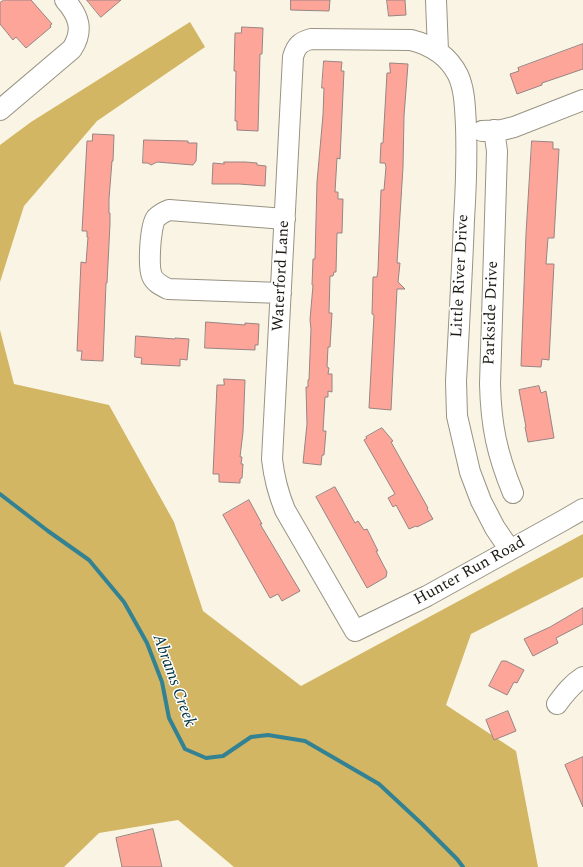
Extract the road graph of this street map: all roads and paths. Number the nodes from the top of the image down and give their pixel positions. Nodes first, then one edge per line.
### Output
1 (64, 0) edge
2 (436, 0) edge
3 (438, 51) junction
4 (583, 100) edge
5 (0, 110) edge
6 (466, 130) junction
7 (494, 130) junction
8 (285, 219) junction
9 (281, 293) junction
10 (513, 493) dead end
11 (583, 509) edge
12 (510, 550) junction
13 (355, 631) joint
14 (583, 677) edge
15 (557, 704) dead end

1 - 5 street
2 - 3 street
3 - 6 street, Little River Drive
3 - 8 street, Waterford Lane
4 - 7 street
6 - 7 street
6 - 12 street, Little River Drive
7 - 10 street, Parkside Drive
8 - 9 street, Waterford Lane
8 - 9 street
9 - 13 street, Waterford Lane
11 - 12 street, Hunter Run Road
12 - 13 street, Hunter Run Road
14 - 15 street

